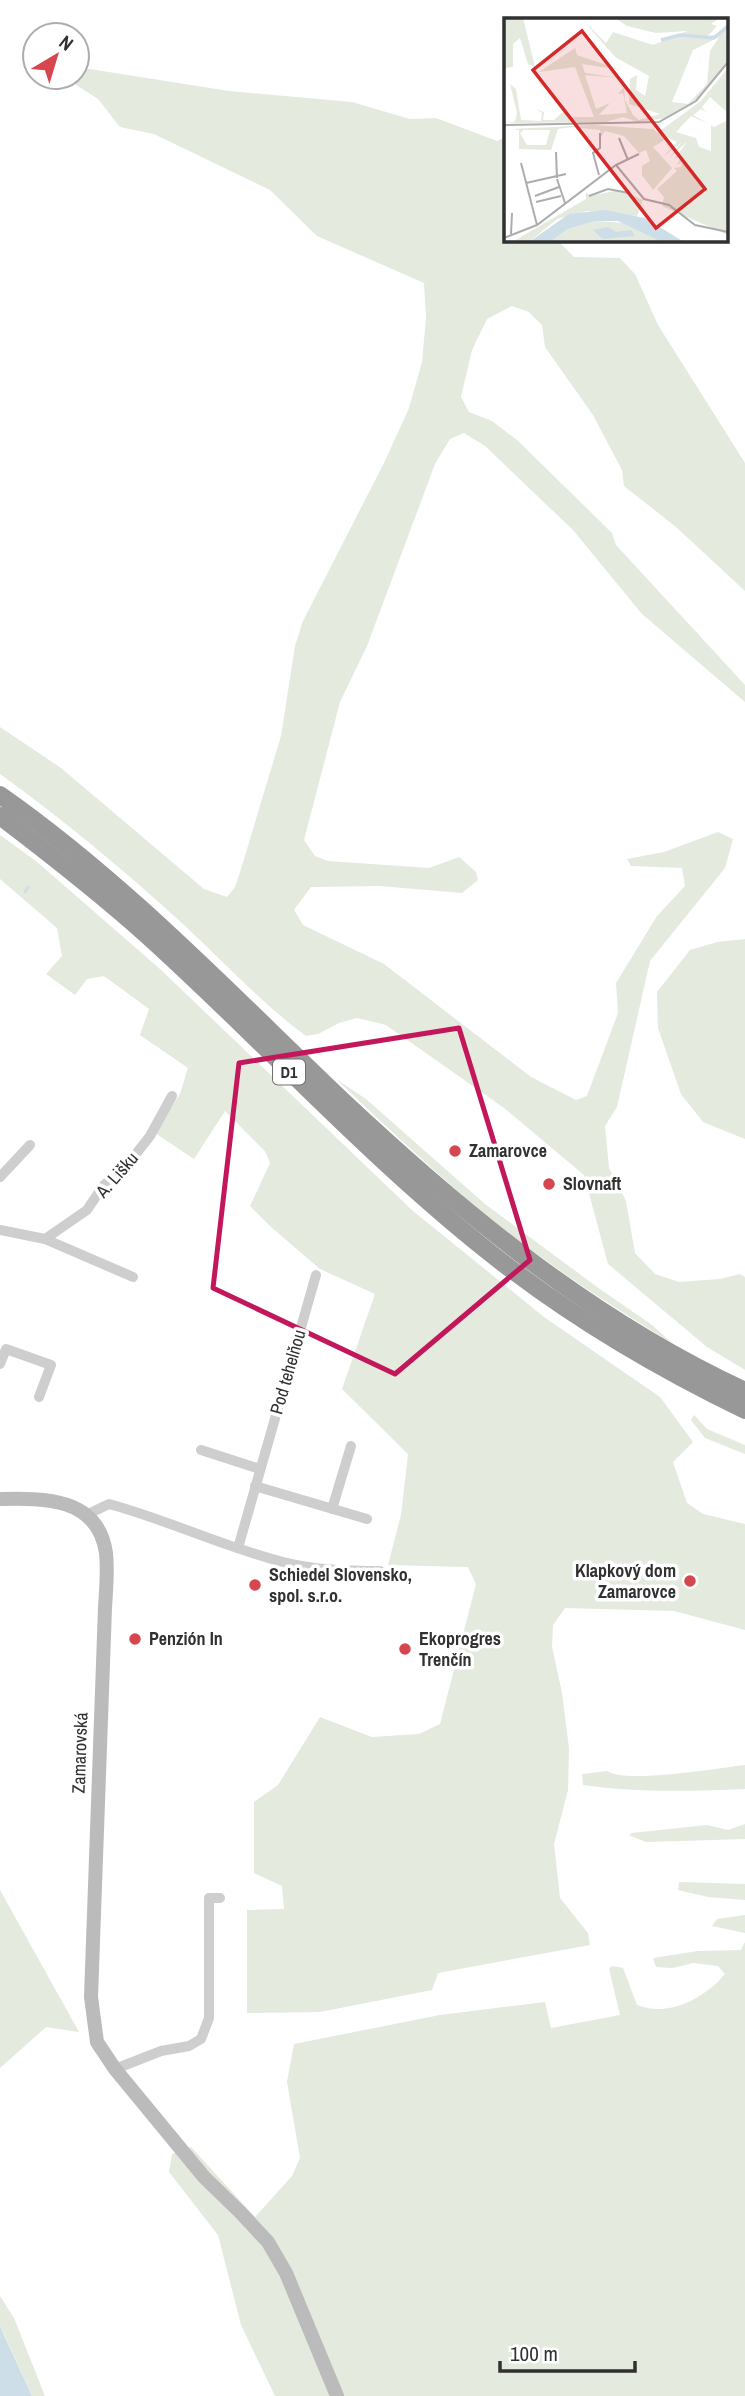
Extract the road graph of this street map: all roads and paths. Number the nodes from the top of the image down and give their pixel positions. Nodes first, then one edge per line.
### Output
1 (0, 795) edge
2 (0, 816) edge
3 (172, 1096) dead end
4 (30, 1145) dead end
5 (0, 1177) edge
6 (0, 1230) edge
7 (45, 1239) junction
8 (316, 1275) dead end
9 (133, 1277) dead end
10 (0, 1364) edge
11 (745, 1391) edge
12 (39, 1397) dead end
13 (745, 1410) edge
14 (351, 1446) dead end
15 (201, 1450) dead end
16 (260, 1469) junction
17 (255, 1486) junction
18 (0, 1499) edge
19 (332, 1509) junction
20 (86, 1515) junction
21 (366, 1519) dead end
22 (238, 1548) junction
23 (380, 1571) dead end
24 (220, 1898) dead end
25 (115, 2068) junction
26 (337, 2396) edge

1 - 11 highway, D1
2 - 13 highway, D1
3 - 7 street, A. Lišku
4 - 5 street
6 - 7 street
7 - 9 street
8 - 16 street, Pod tehelňou
10 - 12 street
14 - 19 street
15 - 16 street
16 - 17 street, Pod tehelňou
17 - 19 street
17 - 22 street, Pod tehelňou
18 - 20 main road
19 - 21 street
20 - 22 street
20 - 25 main road, Zamarovská
22 - 23 street
24 - 25 street
25 - 26 main road, Zamarovská

